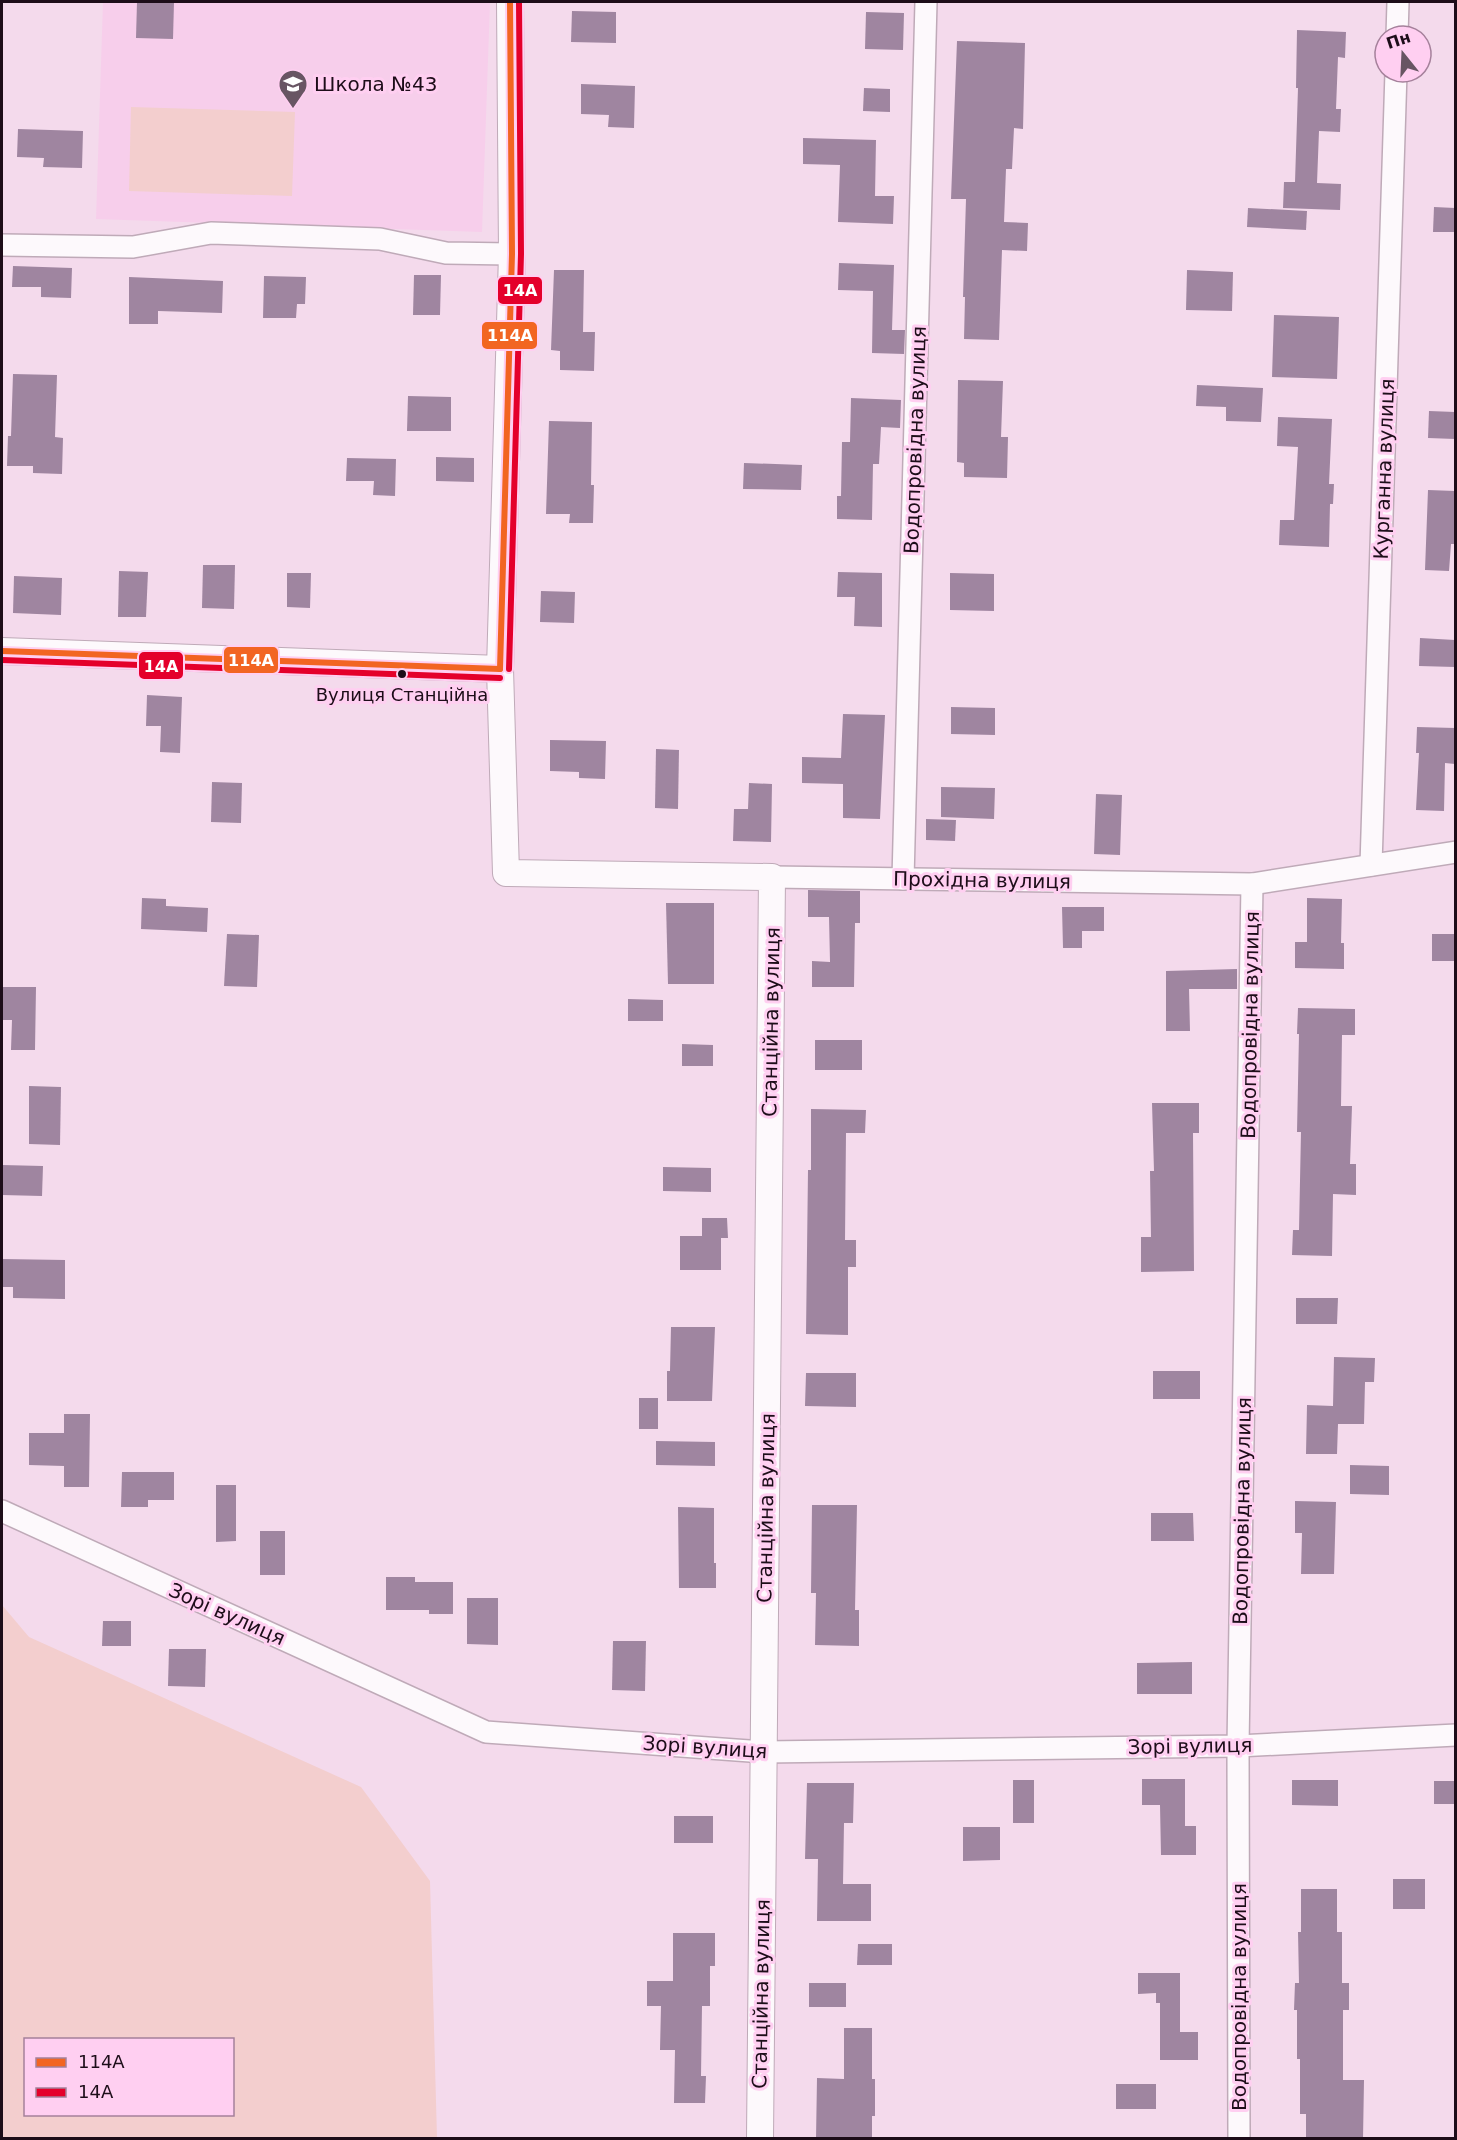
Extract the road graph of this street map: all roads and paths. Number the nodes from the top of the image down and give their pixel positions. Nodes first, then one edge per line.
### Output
1 (510, 2) edge
2 (926, 2) edge
3 (1398, 2) edge
4 (1397, 24) edge
5 (1396, 84) edge
6 (2, 245) edge
7 (512, 254) junction
8 (2, 651) edge
9 (500, 669) junction
10 (1455, 852) edge
11 (1371, 866) junction
12 (772, 877) junction
13 (903, 879) junction
14 (1252, 884) junction
15 (2, 1511) edge
16 (1455, 1735) edge
17 (1238, 1746) junction
18 (764, 1752) junction
19 (760, 2139) edge
20 (1239, 2139) edge

1 - 7 street
2 - 13 street, Водопровідна вулиця
3 - 4 street
5 - 11 street, Курганна вулиця
6 - 7 street
7 - 9 street
8 - 9 street
9 - 12 street, Прохідна вулиця
10 - 11 street, Прохідна вулиця
11 - 14 street, Прохідна вулиця
12 - 13 street, Прохідна вулиця
12 - 18 street, Станційна вулиця
13 - 14 street, Прохідна вулиця
14 - 17 street, Водопровідна вулиця
15 - 18 street, Зорі вулиця
16 - 17 street, Зорі вулиця
17 - 18 street, Зорі вулиця
17 - 20 street, Водопровідна вулиця
18 - 19 street, Станційна вулиця

